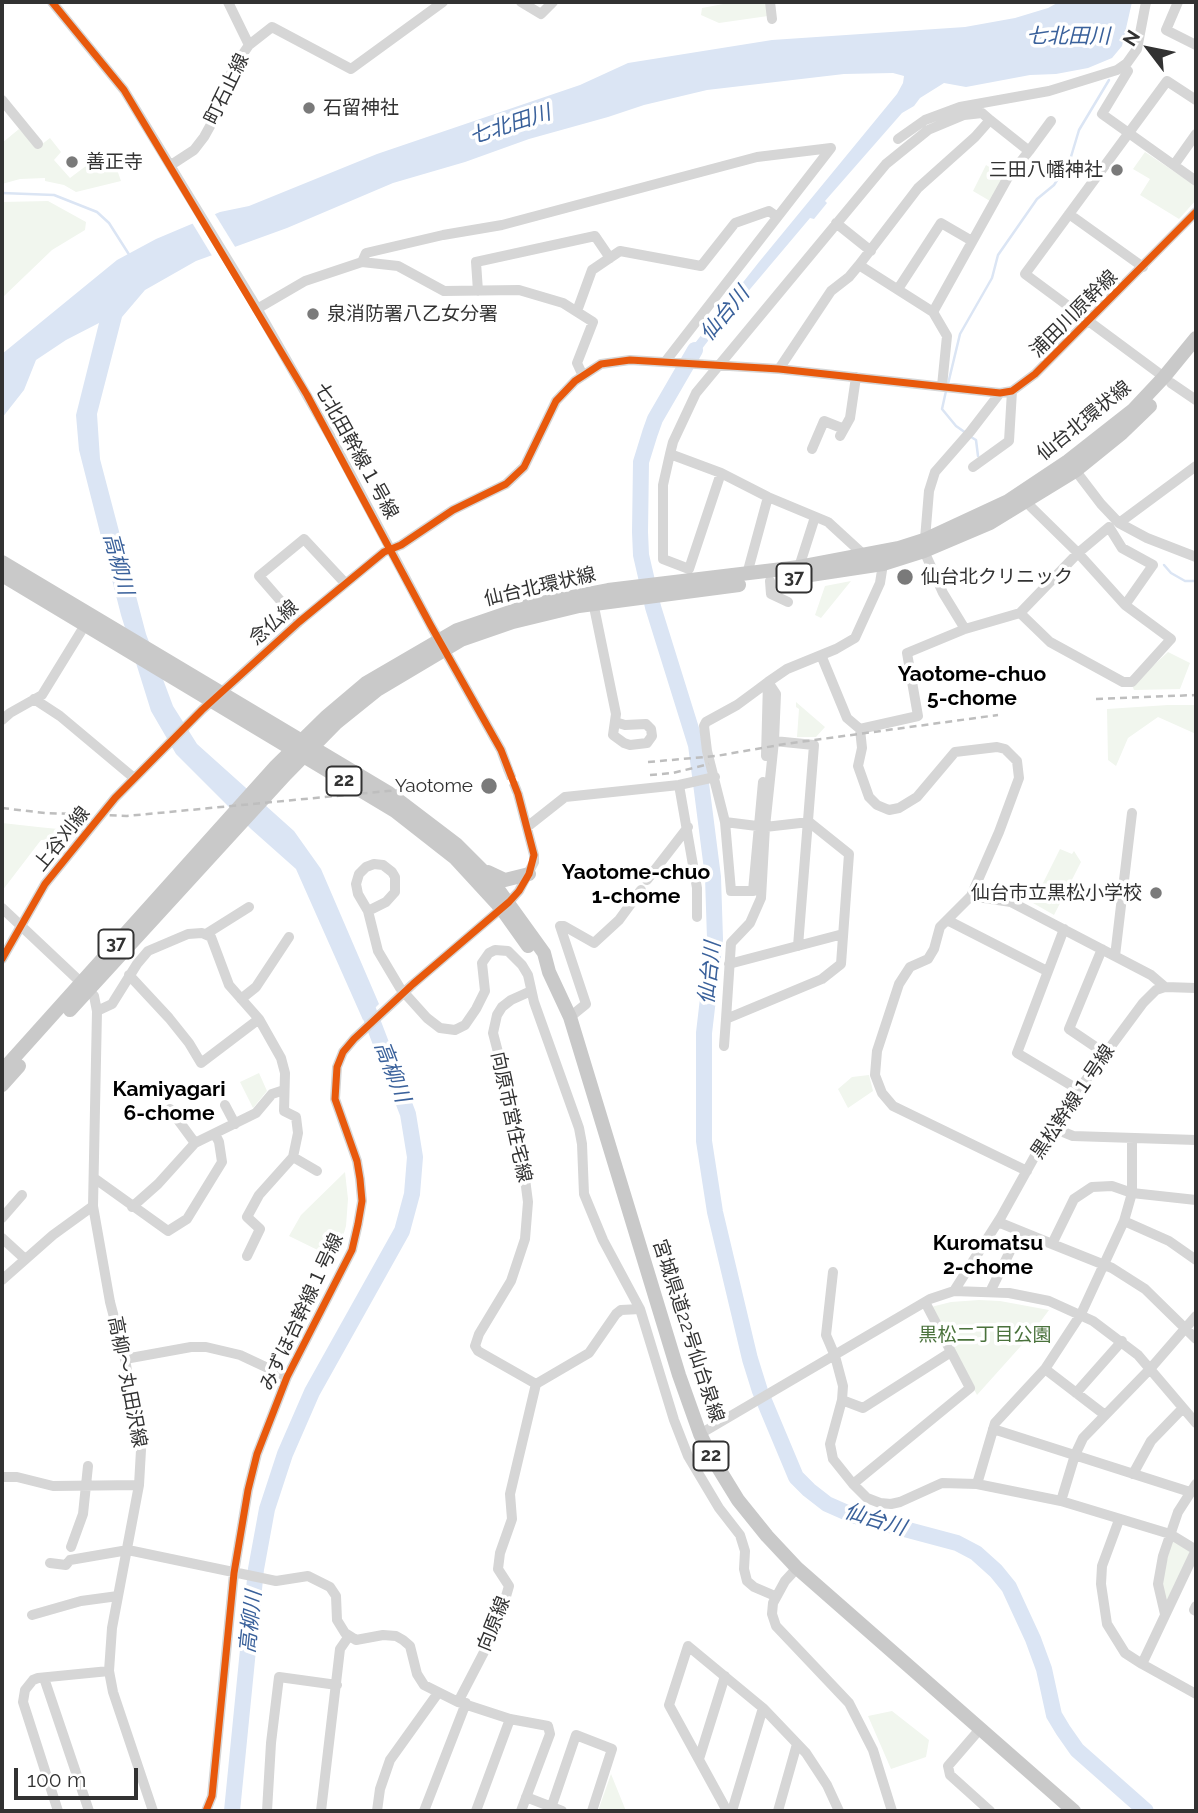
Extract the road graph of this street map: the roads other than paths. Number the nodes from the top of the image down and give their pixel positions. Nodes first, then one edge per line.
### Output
1 (52, 2) edge
2 (228, 2) edge
3 (443, 2) edge
4 (521, 2) edge
5 (553, 2) edge
6 (770, 2) edge
7 (1146, 2) edge
8 (1178, 2) edge
9 (772, 19) dead end
10 (249, 45) junction
11 (1196, 45) edge
12 (1128, 71) dead end
13 (2, 100) edge
14 (1196, 100) edge
15 (990, 120) junction
16 (1051, 121) dead end
17 (1128, 133) junction
18 (1196, 134) edge
19 (898, 139) dead end
20 (38, 144) dead end
21 (1029, 151) junction
22 (171, 165) junction
23 (1174, 165) junction
24 (1196, 180) edge
25 (1196, 212) edge
26 (1069, 214) junction
27 (776, 216) junction
28 (836, 223) junction
29 (972, 241) junction
30 (871, 251) junction
31 (610, 258) junction
32 (362, 262) junction
33 (859, 265) junction
34 (1143, 267) junction
35 (898, 289) junction
36 (478, 291) junction
37 (254, 304) junction
38 (577, 312) junction
39 (933, 312) junction
40 (1089, 321) junction
41 (1196, 338) edge
42 (1196, 352) edge
43 (667, 362) junction
44 (713, 365) junction
45 (779, 369) junction
46 (583, 376) junction
47 (856, 377) junction
48 (1168, 380) junction
49 (947, 387) junction
50 (1012, 391) junction
51 (1000, 393) junction
52 (1196, 400) edge
53 (812, 449) dead end
54 (670, 454) junction
55 (1072, 466) junction
56 (1196, 466) edge
57 (973, 467) dead end
58 (721, 473) junction
59 (768, 497) junction
60 (1027, 503) junction
61 (815, 517) junction
62 (1119, 523) junction
63 (924, 546) junction
64 (388, 551) junction
65 (1078, 553) junction
66 (864, 555) junction
67 (1196, 557) edge
68 (2, 562) edge
69 (883, 564) junction
70 (799, 568) junction
71 (2, 575) edge
72 (747, 575) junction
73 (770, 581) junction
74 (345, 583) junction
75 (662, 589) junction
76 (592, 598) junction
77 (788, 601) dead end
78 (1125, 605) junction
79 (1020, 613) junction
80 (299, 622) junction
81 (85, 625) junction
82 (965, 629) junction
83 (442, 645) junction
84 (821, 655) junction
85 (768, 682) junction
86 (215, 697) junction
87 (34, 699) junction
88 (2, 720) edge
89 (615, 722) junction
90 (860, 729) junction
91 (774, 741) junction
92 (302, 748) junction
93 (162, 751) joint
94 (509, 769) tunnel mouth
95 (712, 777) junction
96 (134, 778) junction
97 (682, 784) junction
98 (517, 794) tunnel mouth
99 (1132, 813) dead end
100 (724, 822) junction
101 (809, 822) junction
102 (527, 827) junction
103 (688, 827) junction
104 (762, 827) junction
105 (481, 868) junction
106 (528, 874) junction
107 (971, 896) junction
108 (505, 905) junction
109 (249, 907) dead end
110 (2, 908) edge
111 (368, 911) junction
112 (696, 917) dead end
113 (947, 920) junction
114 (22, 926) junction
115 (1064, 929) junction
116 (206, 934) junction
117 (843, 934) junction
118 (289, 937) dead end
119 (798, 946) junction
120 (1102, 949) junction
121 (1115, 956) junction
122 (2, 959) edge
123 (729, 964) junction
124 (1047, 971) junction
125 (129, 975) junction
126 (85, 986) junction
127 (1166, 987) junction
128 (1196, 988) edge
129 (531, 991) junction
130 (404, 992) junction
131 (241, 999) junction
132 (97, 1011) junction
133 (570, 1017) junction
134 (259, 1019) junction
135 (726, 1019) junction
136 (724, 1046) dead end
137 (1106, 1054) junction
138 (2, 1071) edge
139 (2, 1085) edge
140 (284, 1090) junction
141 (1079, 1090) junction
142 (225, 1105) dead end
143 (170, 1110) dead end
144 (235, 1124) junction
145 (1051, 1127) junction
146 (215, 1133) junction
147 (1132, 1138) junction
148 (1196, 1140) edge
149 (195, 1143) junction
150 (293, 1157) junction
151 (317, 1171) dead end
152 (1027, 1171) junction
153 (94, 1178) junction
154 (1132, 1193) junction
155 (23, 1195) dead end
156 (1196, 1200) edge
157 (93, 1206) junction
158 (132, 1207) junction
159 (2, 1218) edge
160 (1124, 1221) junction
161 (998, 1222) junction
162 (1020, 1231) junction
163 (2, 1238) edge
164 (1052, 1244) junction
165 (1176, 1246) junction
166 (1196, 1249) edge
167 (247, 1255) dead end
168 (25, 1259) junction
169 (1196, 1260) edge
170 (1103, 1265) junction
171 (833, 1272) dead end
172 (2, 1280) edge
173 (954, 1291) junction
174 (990, 1292) junction
175 (925, 1302) junction
176 (640, 1309) junction
177 (1081, 1314) junction
178 (1196, 1316) edge
179 (1186, 1328) junction
180 (1196, 1339) edge
181 (1122, 1341) junction
182 (951, 1352) junction
183 (835, 1356) junction
184 (125, 1359) junction
185 (1045, 1368) junction
186 (1150, 1369) junction
187 (287, 1377) junction
188 (536, 1384) junction
189 (1076, 1392) junction
190 (842, 1400) junction
191 (1183, 1408) junction
192 (1105, 1415) junction
193 (1196, 1423) edge
194 (993, 1429) junction
195 (699, 1434) junction
196 (1075, 1455) junction
197 (88, 1466) dead end
198 (1133, 1474) junction
199 (2, 1477) edge
200 (853, 1484) junction
201 (977, 1484) junction
202 (139, 1485) junction
203 (86, 1487) junction
204 (1193, 1488) edge
205 (1061, 1501) junction
206 (1119, 1520) junction
207 (1170, 1534) junction
208 (70, 1541) dead end
209 (128, 1550) junction
210 (1196, 1550) edge
211 (50, 1563) dead end
212 (797, 1568) junction
213 (239, 1573) junction
214 (118, 1596) junction
215 (775, 1596) junction
216 (1165, 1614) junction
217 (32, 1615) dead end
218 (349, 1636) junction
219 (1142, 1664) junction
220 (109, 1671) junction
221 (725, 1676) junction
222 (44, 1678) junction
223 (337, 1685) junction
224 (438, 1693) junction
225 (1196, 1694) edge
226 (462, 1702) junction
227 (763, 1709) junction
228 (510, 1719) junction
229 (979, 1729) junction
230 (797, 1744) junction
231 (699, 1759) junction
232 (526, 1797) junction
233 (1069, 1809) edge
234 (554, 1810) edge
235 (58, 1811) edge
236 (89, 1811) edge
237 (153, 1811) edge
238 (206, 1811) edge
239 (267, 1811) edge
240 (321, 1811) edge
241 (377, 1811) edge
242 (424, 1811) edge
243 (476, 1811) edge
244 (521, 1811) edge
245 (592, 1811) edge
246 (727, 1811) edge
247 (732, 1811) edge
248 (778, 1811) edge
249 (839, 1811) edge
250 (892, 1811) edge
251 (990, 1811) edge

1 - 22 street
2 - 10 street, 町石止線
3 - 10 street
4 - 5 street
6 - 9 street
7 - 19 street
8 - 11 street
10 - 22 street, 町石止線
12 - 17 street
13 - 20 street
14 - 17 street
15 - 21 street
15 - 28 street
15 - 30 street
16 - 21 street
17 - 23 street
17 - 26 street
18 - 23 street
21 - 29 street
22 - 37 street, 七北田幹線１号線
23 - 24 street
25 - 34 street, 浦田川原幹線
26 - 34 street
26 - 40 street
27 - 31 street
27 - 32 street
27 - 43 street
28 - 30 street
28 - 44 street
29 - 35 street
29 - 39 street
30 - 33 street
31 - 36 street
31 - 38 street
32 - 36 street
32 - 37 street
33 - 35 street
33 - 45 street
34 - 40 street, 浦田川原幹線
35 - 39 street
36 - 38 street
37 - 64 street, 七北田幹線１号線
38 - 46 street
39 - 49 street
40 - 48 street
40 - 50 street, 浦田川原幹線
41 - 48 main road, 仙台北環状線 / 37
42 - 48 main road, 仙台北環状線 / 37
43 - 44 street, 浦田川原幹線
43 - 46 street
44 - 45 street, 浦田川原幹線
44 - 54 street
45 - 47 street, 浦田川原幹線
46 - 64 street
47 - 49 street, 浦田川原幹線
47 - 53 street
48 - 52 street
48 - 55 main road, 仙台北環状線 / 37
49 - 51 street, 浦田川原幹線
50 - 51 street, 浦田川原幹線
50 - 57 street
51 - 63 street
54 - 58 street
54 - 58 street
55 - 60 main road, 仙台北環状線 / 37
55 - 62 street
55 - 63 main road, 仙台北環状線 / 37
56 - 62 street
58 - 59 street
59 - 61 street
59 - 72 street
60 - 63 main road, 仙台北環状線 / 37
60 - 65 street
61 - 66 street
61 - 70 street
62 - 67 street
63 - 66 main road, 仙台北環状線 / 37
63 - 69 main road, 仙台北環状線 / 37
63 - 82 street
64 - 74 street, 念仏線
64 - 83 street, 七北田幹線１号線
65 - 78 street
65 - 78 street
65 - 79 street
66 - 70 main road, 仙台北環状線 / 37
68 - 86 main road, 22
69 - 73 main road, 仙台北環状線 / 37
69 - 84 street
70 - 72 main road, 仙台北環状線 / 37
71 - 81 main road, 22
72 - 75 main road, 仙台北環状線 / 37
73 - 75 main road, 仙台北環状線 / 37
73 - 77 street
74 - 80 street, 念仏線
74 - 80 street
75 - 76 main road, 仙台北環状線 / 37
76 - 83 main road, 仙台北環状線 / 37
76 - 89 street
78 - 79 street
79 - 82 street
80 - 86 street, 念仏線
81 - 86 main road, 22
81 - 87 street
82 - 90 street
83 - 92 main road, 仙台北環状線 / 37
83 - 94 street, 七北田幹線１号線
84 - 85 street
84 - 90 street
85 - 91 street
85 - 95 street
85 - 104 street
86 - 92 main road, 22
86 - 93 street, 念仏線
87 - 88 street
87 - 96 street
89 - 89 street
90 - 107 street
91 - 101 street
91 - 104 street
92 - 105 main road, 22
92 - 108 main road, 22
92 - 126 main road, 仙台北環状線 / 37
93 - 96 street, 上谷刈線
95 - 97 street
95 - 100 street
96 - 114 street, 上谷刈線
97 - 102 street
97 - 103 street
98 - 102 street
99 - 121 street
100 - 104 street
100 - 104 street
101 - 104 street
101 - 117 street
101 - 119 street
102 - 106 street
103 - 112 street
103 - 133 street
104 - 123 street
105 - 106 main road
105 - 108 main road, 22
106 - 108 street
107 - 113 street
107 - 115 street
108 - 130 street
108 - 133 main road, 宮城県道22号仙台泉線 / 22
109 - 116 street
110 - 114 street
111 - 111 street
111 - 130 street
113 - 124 street
113 - 152 street
114 - 122 street, 上谷刈線
114 - 126 street
115 - 120 street
115 - 124 street
116 - 125 street
116 - 131 street
117 - 119 street
117 - 135 street
118 - 131 street
119 - 123 street
120 - 121 street
120 - 137 street
121 - 127 street
123 - 135 street
124 - 141 street
125 - 132 street
125 - 134 street
126 - 132 street, 高柳～丸田沢線
126 - 138 main road, 仙台北環状線 / 37
126 - 139 main road, 仙台北環状線 / 37
127 - 128 street
127 - 137 street, 黒松幹線１号線
129 - 130 street
129 - 176 street
129 - 188 street, 向原市営住宅線
130 - 187 street, みずほ台幹線１号線
131 - 134 street
132 - 153 street, 高柳～丸田沢線
133 - 195 main road, 宮城県道22号仙台泉線 / 22
134 - 140 street
135 - 136 street
137 - 141 street, 黒松幹線１号線
140 - 144 street
140 - 150 street
141 - 145 street, 黒松幹線１号線
142 - 144 street
143 - 149 street
144 - 146 street
145 - 147 street
145 - 152 street, 黒松幹線１号線
146 - 149 street
146 - 158 street
147 - 148 street
147 - 154 street
149 - 158 street
150 - 151 street
150 - 167 street
152 - 161 street, 黒松幹線１号線
153 - 157 street, 高柳～丸田沢線
153 - 158 street
154 - 156 street
154 - 160 street
154 - 164 street
155 - 159 street
157 - 168 street
157 - 184 street, 高柳～丸田沢線
160 - 165 street
160 - 170 street
161 - 162 street
161 - 173 street, 黒松幹線１号線
162 - 164 street
162 - 174 street
163 - 168 street
164 - 170 street
165 - 166 street
165 - 169 street
168 - 172 street
170 - 177 street
170 - 179 street
171 - 183 street
173 - 174 street
173 - 175 street
174 - 177 street
175 - 182 street
175 - 183 street
176 - 188 street
176 - 215 street
177 - 181 street
177 - 185 street
178 - 179 street
179 - 180 street
179 - 186 street
181 - 186 street
181 - 189 street
182 - 190 street
182 - 200 street
183 - 190 street
183 - 195 street
184 - 187 street
184 - 202 street, 高柳～丸田沢線
185 - 189 street
185 - 194 street
186 - 191 street
186 - 192 street
187 - 213 street, みずほ台幹線１号線
188 - 226 street, 向原線
189 - 192 street
190 - 200 street
191 - 193 street
191 - 198 street
192 - 196 street
194 - 196 street
194 - 201 street
195 - 212 main road, 宮城県道22号仙台泉線 / 22
196 - 198 street
196 - 205 street
197 - 203 street
198 - 204 street
199 - 203 street
200 - 201 street
201 - 205 street
202 - 203 street
202 - 209 street, 高柳～丸田沢線
203 - 208 street
204 - 207 street
205 - 206 street
206 - 207 street
206 - 219 street
207 - 210 street
207 - 216 street
209 - 211 street
209 - 213 street
209 - 214 street, 高柳～丸田沢線
210 - 216 street
212 - 215 street
212 - 229 main road, 宮城県道22号仙台泉線 / 22
213 - 218 street
213 - 238 street, みずほ台幹線１号線
214 - 217 street
214 - 220 street, 高柳～丸田沢線
215 - 250 street
216 - 219 street
218 - 223 street
218 - 224 street
219 - 225 street
220 - 222 street
220 - 237 street, 高柳～丸田沢線
221 - 227 street
221 - 231 street
221 - 231 street
222 - 235 street
222 - 236 street
223 - 239 street
223 - 240 street
224 - 226 street
224 - 241 street
226 - 228 street
226 - 242 street, 向原線
227 - 230 street
227 - 247 street
228 - 232 street
228 - 243 street
229 - 233 main road, 宮城県道22号仙台泉線 / 22
229 - 251 street
230 - 248 street
230 - 249 street
231 - 246 street
232 - 234 street
232 - 244 street
234 - 245 street

